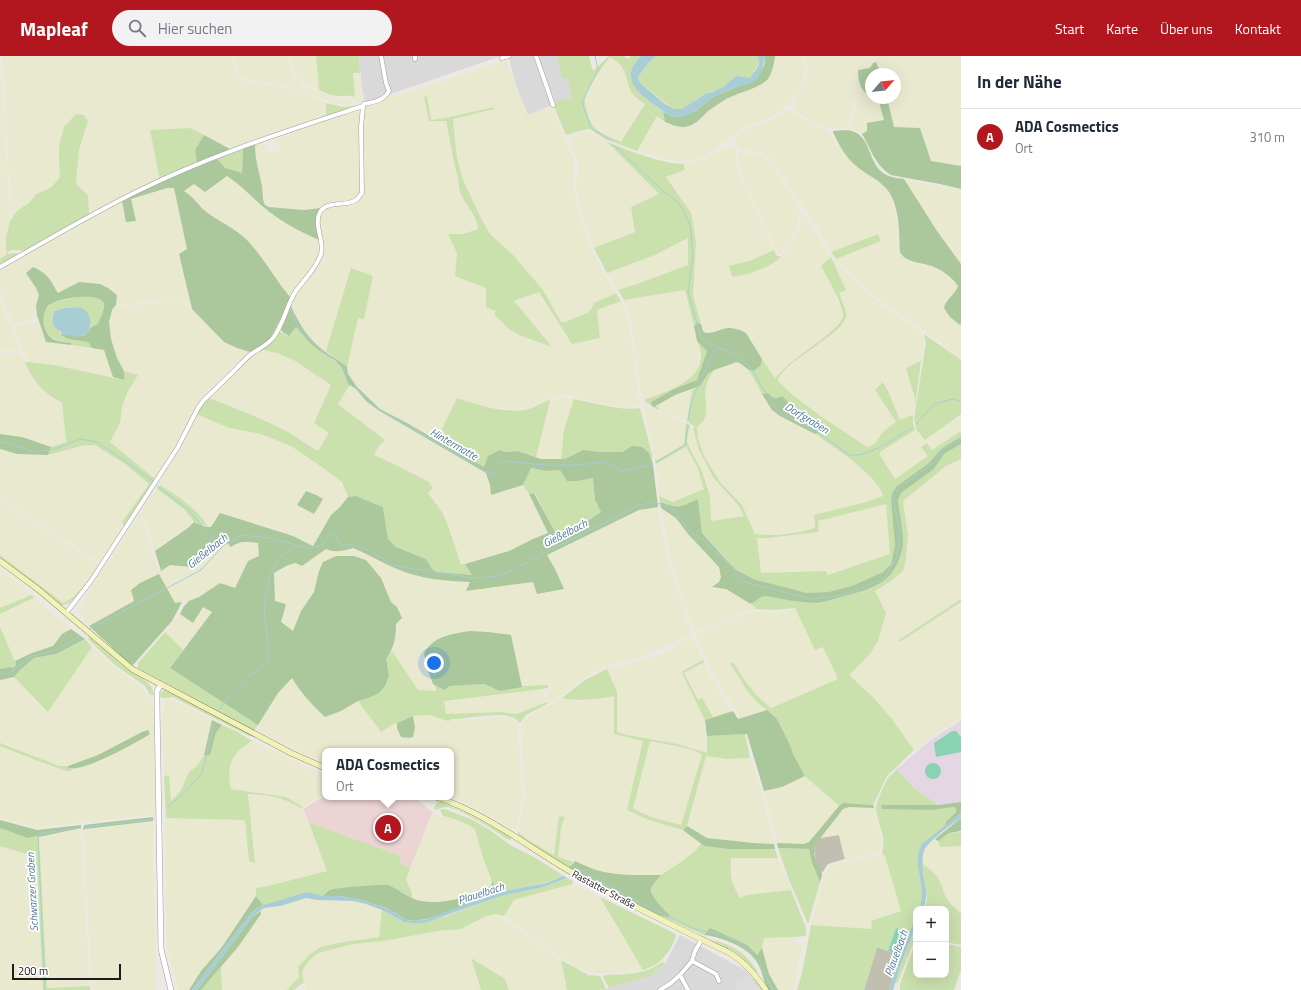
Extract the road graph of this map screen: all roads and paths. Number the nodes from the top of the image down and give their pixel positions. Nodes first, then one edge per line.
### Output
1 (381, 56) edge
2 (509, 56) edge
3 (536, 56) edge
4 (502, 58) dead end
5 (552, 105) dead end
6 (363, 106) junction
7 (0, 267) edge
8 (0, 561) edge
9 (66, 613) junction
10 (161, 684) junction
11 (322, 767) edge
12 (443, 800) edge
13 (702, 939) junction
14 (692, 961) junction
15 (680, 975) junction
16 (719, 981) dead end
17 (171, 990) edge
18 (660, 990) edge
19 (688, 990) edge
20 (766, 990) edge

1 - 6 street
2 - 4 street
3 - 5 street
6 - 7 street
6 - 9 street
8 - 9 main road
9 - 10 main road
10 - 11 main road
10 - 17 street
12 - 13 main road, Rastatter Straße
13 - 14 street
13 - 20 main road, Rastatter Straße
14 - 15 street
14 - 16 street
15 - 18 street
15 - 19 street

